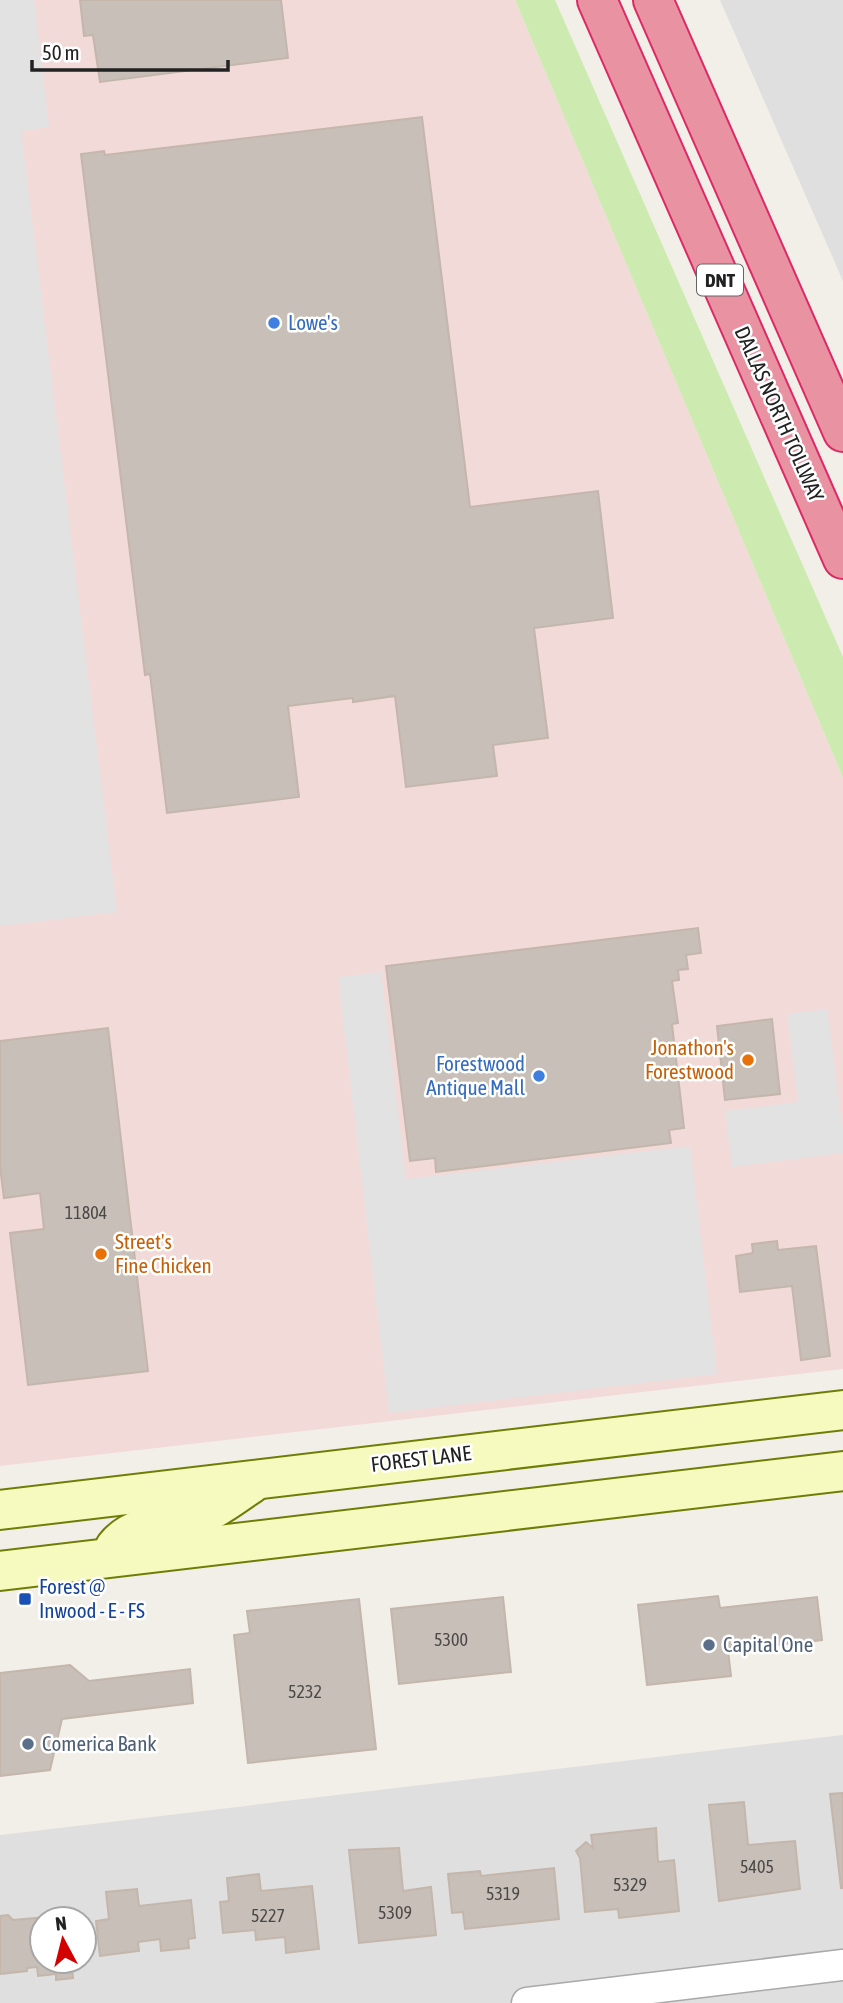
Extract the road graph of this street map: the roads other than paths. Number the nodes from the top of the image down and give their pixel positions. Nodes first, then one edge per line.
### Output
1 (597, 0) edge
2 (653, 0) edge
3 (843, 432) edge
4 (843, 559) edge
5 (843, 1410) edge
6 (393, 1463) junction
7 (843, 1471) edge
8 (259, 1479) junction
9 (0, 1510) edge
10 (400, 1523) junction
11 (107, 1558) junction
12 (0, 1571) edge
13 (843, 1965) edge
14 (527, 2003) edge

1 - 4 highway, DALLAS NORTH TOLLWAY / DNT
2 - 3 highway, DNT
5 - 6 main road, FOREST LANE
6 - 8 main road, FOREST LANE
6 - 10 main road
7 - 10 main road
8 - 9 main road, FOREST LANE
8 - 11 main road
10 - 11 main road
11 - 12 main road
13 - 14 street

